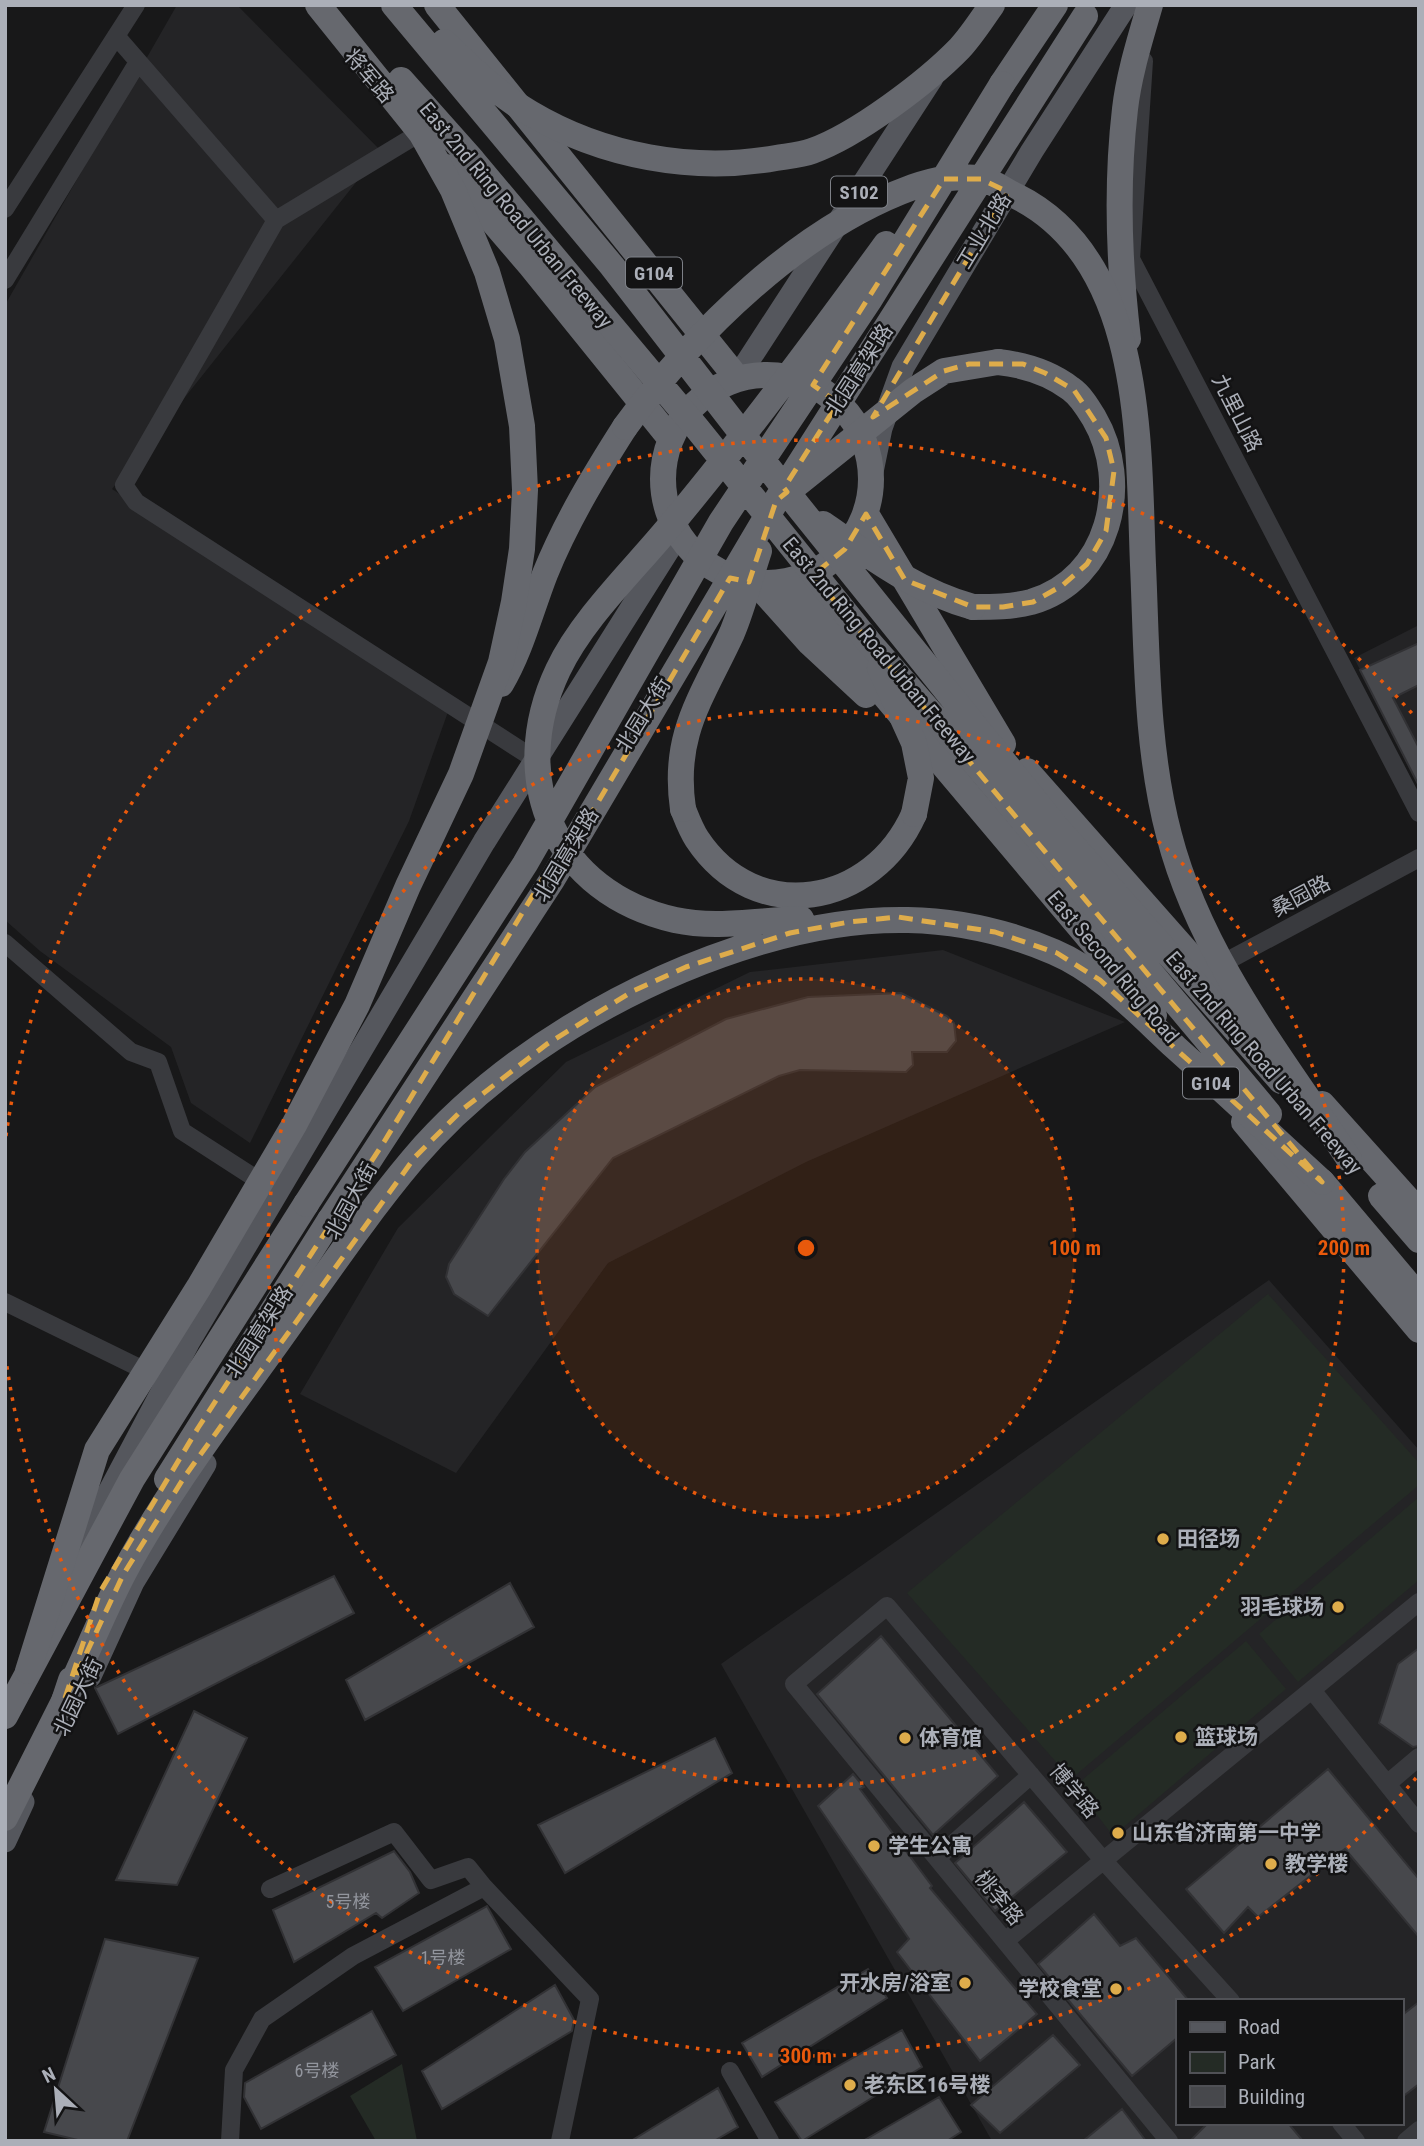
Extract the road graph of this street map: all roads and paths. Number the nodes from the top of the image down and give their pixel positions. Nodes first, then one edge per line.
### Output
1 (136, 5) edge
2 (308, 5) edge
3 (318, 5) edge
4 (337, 5) edge
5 (394, 5) edge
6 (412, 5) edge
7 (437, 5) edge
8 (980, 5) edge
9 (992, 5) edge
10 (1055, 5) edge
11 (1126, 5) edge
12 (1150, 5) edge
13 (1089, 11) edge
14 (116, 36) junction
15 (138, 62) junction
16 (1002, 84) junction
17 (418, 134) junction
18 (5, 209) edge
19 (276, 220) junction
20 (5, 280) edge
21 (737, 379) junction
22 (1137, 420) junction
23 (670, 438) junction
24 (872, 472) junction
25 (787, 504) junction
26 (866, 514) junction
27 (677, 536) junction
28 (845, 549) junction
29 (728, 577) junction
30 (789, 582) junction
31 (758, 584) junction
32 (868, 641) junction
33 (483, 716) junction
34 (1003, 744) junction
35 (536, 760) junction
36 (943, 764) junction
37 (1419, 813) edge
38 (1419, 858) edge
39 (898, 918) junction
40 (5, 943) edge
41 (1205, 973) junction
42 (1349, 1158) junction
43 (261, 1182) junction
44 (1322, 1182) junction
45 (1419, 1212) edge
46 (1419, 1240) edge
47 (1419, 1297) edge
48 (5, 1302) edge
49 (1419, 1330) edge
50 (167, 1382) junction
51 (1419, 1602) edge
52 (28, 1671) junction
53 (794, 1684) joint
54 (1312, 1690) junction
55 (5, 1701) edge
56 (64, 1701) junction
57 (5, 1716) edge
58 (1419, 1757) edge
59 (1031, 1775) junction
60 (1387, 1784) junction
61 (5, 1818) edge
62 (1419, 1824) edge
63 (5, 1841) edge
64 (937, 1858) junction
65 (1103, 1860) junction
66 (484, 1887) junction
67 (270, 1889) dead end
68 (1005, 1941) junction
69 (1229, 1999) edge
70 (730, 2071) dead end
71 (1343, 2125) edge
72 (1419, 2130) edge
73 (230, 2141) edge
74 (560, 2141) edge
75 (770, 2141) edge
76 (1169, 2141) edge
77 (1356, 2141) edge
78 (1406, 2141) edge

1 - 14 street
2 - 17 highway, 将军路
3 - 33 highway, bridge
4 - 32 highway, East 2nd Ring Road Urban Freeway, bridge
5 - 25 highway, East 2nd Ring Road Urban Freeway, bridge
6 - 9 highway, bridge
7 - 21 highway, G104
8 - 21 main road, S102
10 - 16 highway
11 - 24 main road, 工业北路
12 - 22 highway, bridge
12 - 37 street, 九里山路
13 - 25 highway, 北园高架路, bridge
14 - 15 street
14 - 18 street
15 - 19 street
15 - 20 street
16 - 39 highway, bridge
16 - 52 highway, 北园高架路, bridge
17 - 19 street
17 - 23 highway, 将军路
19 - 35 street
21 - 23 highway
21 - 24 highway
22 - 33 highway, bridge
22 - 42 highway, bridge
23 - 27 highway
24 - 26 highway
25 - 25 highway, bridge
25 - 32 highway, bridge
25 - 42 highway, East 2nd Ring Road Urban Freeway, bridge
25 - 56 highway, 北园高架路, bridge
26 - 28 highway
26 - 34 highway
27 - 29 highway
27 - 35 main road
28 - 30 highway
28 - 34 highway
29 - 31 highway
29 - 63 main road, 北园大街
30 - 31 highway
30 - 36 highway, East Second Ring Road / G104
31 - 36 highway, East Second Ring Road / G104
32 - 44 highway, East 2nd Ring Road Urban Freeway, bridge
33 - 43 highway, bridge
34 - 41 highway
35 - 50 main road
36 - 49 highway, East Second Ring Road / G104
38 - 41 street, 桑园路
39 - 44 highway, bridge
39 - 56 highway, bridge
40 - 43 street
41 - 45 highway
42 - 46 highway, East 2nd Ring Road Urban Freeway
43 - 52 highway, bridge
44 - 47 highway, East 2nd Ring Road Urban Freeway
48 - 50 street
50 - 55 main road
51 - 54 street
52 - 57 highway, 北园高架路
53 - 59 street, 博学路
53 - 64 street, 桃李路
54 - 60 street
54 - 65 street
56 - 61 highway
58 - 60 street
59 - 64 street
59 - 65 street, 博学路
60 - 62 street
64 - 68 street, 桃李路
65 - 68 street
65 - 69 street, 博学路
66 - 67 street
66 - 73 street
66 - 74 street
68 - 76 street, 桃李路
70 - 75 street
71 - 77 street
72 - 78 street

